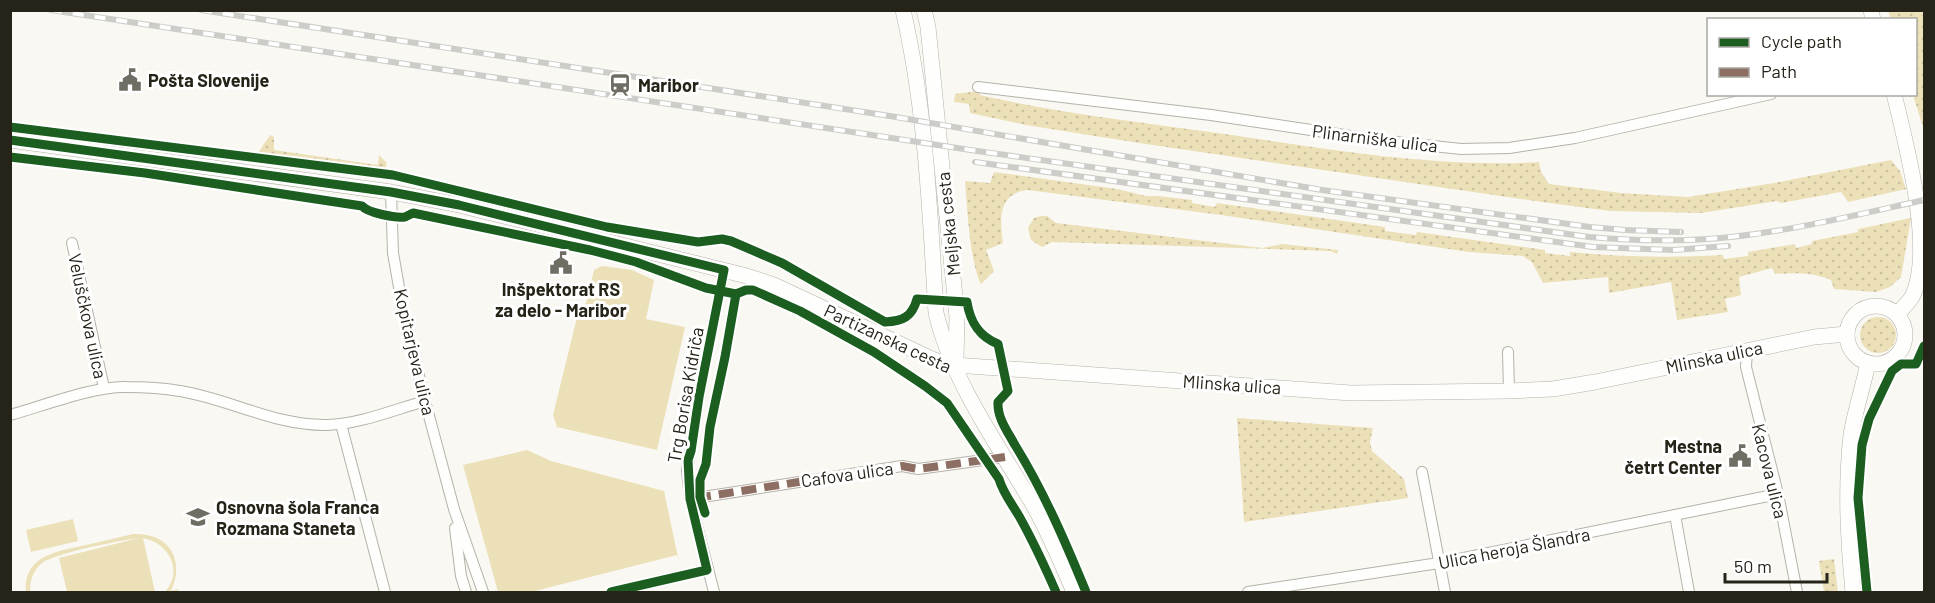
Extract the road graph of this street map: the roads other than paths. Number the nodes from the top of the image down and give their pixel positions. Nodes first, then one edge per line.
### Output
1 (903, 10) edge
2 (924, 10) edge
3 (978, 87) dead end
4 (1761, 96) edge
5 (1894, 96) edge
6 (10, 140) edge
7 (391, 192) junction
8 (72, 243) dead end
9 (724, 270) junction
10 (1897, 314) junction
11 (1847, 334) junction
12 (1747, 350) junction
13 (1508, 352) dead end
14 (1868, 363) junction
15 (955, 365) junction
16 (104, 388) junction
17 (1509, 391) junction
18 (424, 401) junction
19 (10, 415) edge
20 (341, 424) junction
21 (1005, 457) junction
22 (1422, 472) dead end
23 (1778, 494) junction
24 (690, 499) junction
25 (454, 509) junction
26 (1675, 515) junction
27 (1440, 564) junction
28 (707, 570) junction
29 (385, 592) edge
30 (466, 592) edge
31 (483, 592) edge
32 (611, 592) edge
33 (714, 592) edge
34 (1074, 592) edge
35 (1248, 592) edge
36 (1445, 592) edge
37 (1689, 592) edge
38 (1797, 592) edge
39 (1853, 592) edge

1 - 15 street, Meljska cesta
2 - 15 street, Meljska cesta
3 - 4 street, Plinarniška ulica
5 - 10 street
6 - 7 street, Partizanska cesta
7 - 9 street, Partizanska cesta
7 - 18 street, Kopitarjeva ulica
8 - 16 street, Veluščkova ulica
9 - 15 street, Partizanska cesta
9 - 24 street, Trg Borisa Kidriča
10 - 11 street
10 - 14 street
11 - 12 street, Mlinska ulica
11 - 14 street
12 - 17 street, Mlinska ulica
12 - 23 street, Kacova ulica
13 - 17 street
14 - 39 street
15 - 17 street, Mlinska ulica
15 - 21 street, Partizanska cesta
16 - 19 street
16 - 20 street
18 - 20 street
18 - 25 street, Kopitarjeva ulica
20 - 29 street
21 - 24 street, Cafova ulica
21 - 34 street, Partizanska cesta
22 - 27 street
23 - 26 street, Ulica heroja Šlandra
23 - 38 street, Kacova ulica
24 - 28 street, Trg Borisa Kidriča
25 - 30 street, Kopitarjeva ulica
25 - 31 street, Kopitarjeva ulica
26 - 27 street, Ulica heroja Šlandra
26 - 37 street
27 - 35 street, Ulica heroja Šlandra
27 - 36 street
28 - 32 street
28 - 33 street, Trg Borisa Kidriča

